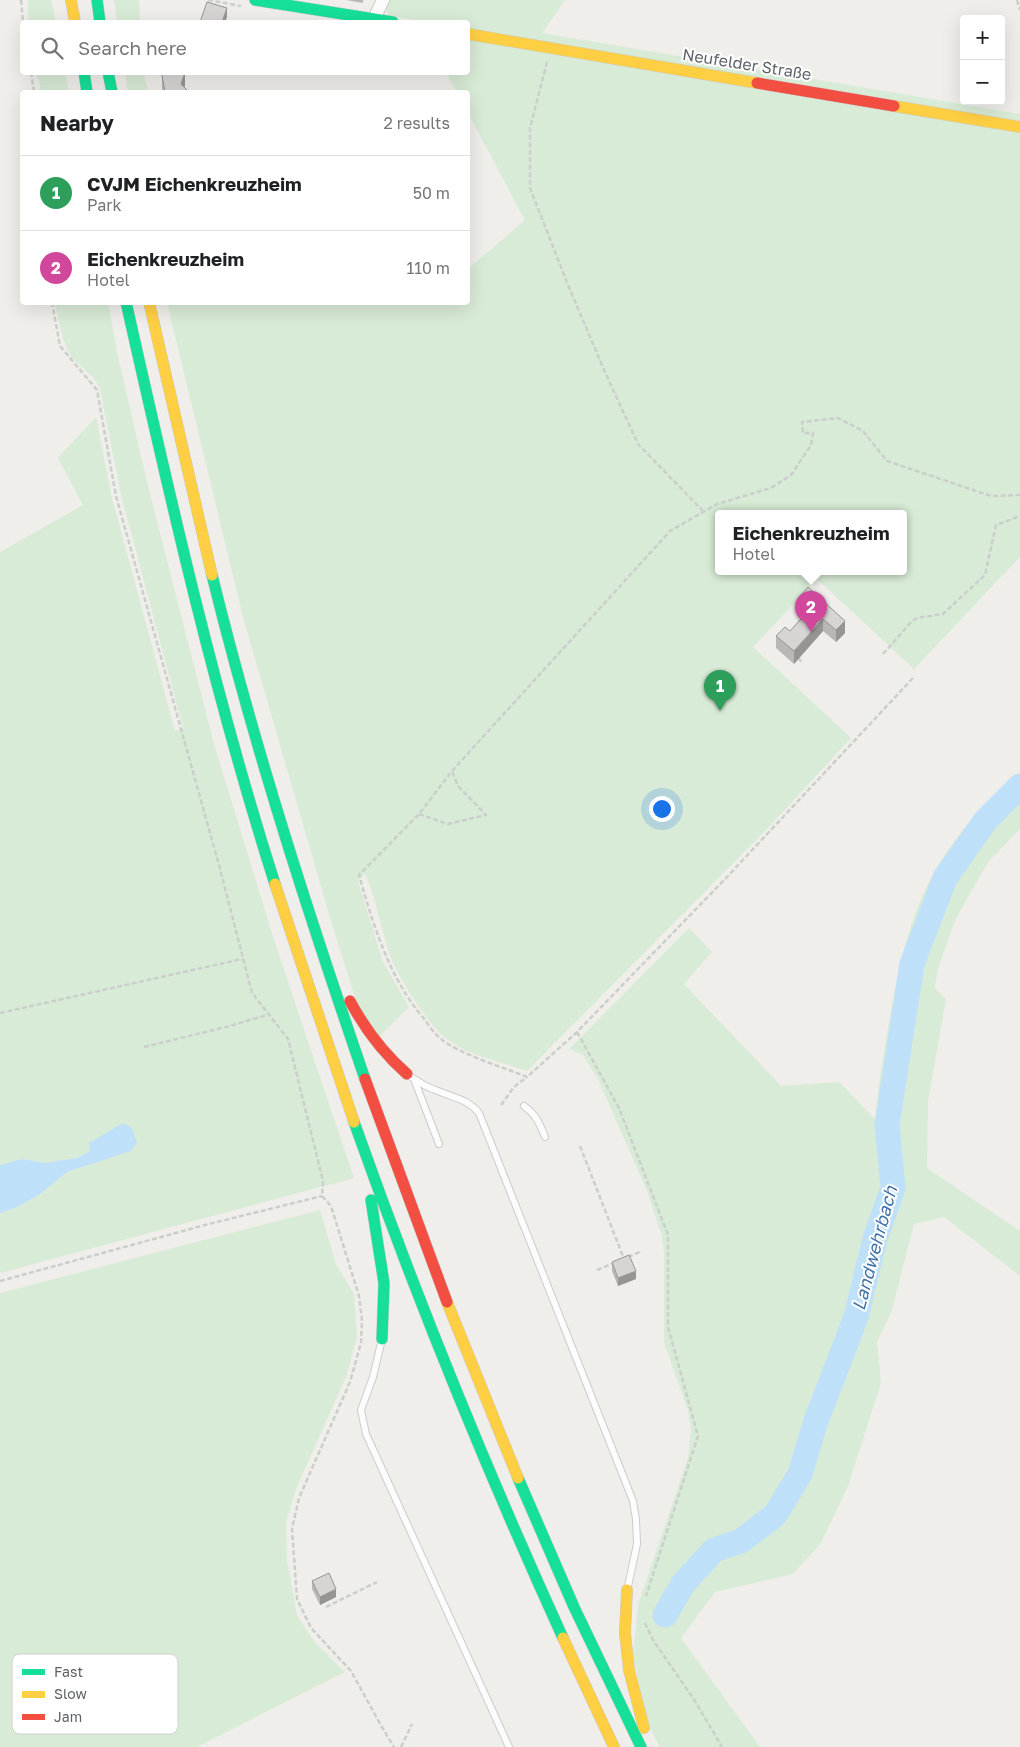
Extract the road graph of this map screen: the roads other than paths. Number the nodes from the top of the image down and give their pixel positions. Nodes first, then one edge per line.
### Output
1 (71, 0) edge
2 (96, 0) edge
3 (259, 0) edge
4 (383, 0) edge
5 (374, 19) junction
6 (75, 20) edge
7 (100, 20) edge
8 (380, 20) edge
9 (470, 34) edge
10 (85, 75) edge
11 (109, 75) edge
12 (88, 90) edge
13 (112, 90) edge
14 (1020, 127) edge
15 (127, 305) edge
16 (151, 305) edge
17 (310, 915) junction
18 (411, 1076) junction
19 (524, 1106) dead end
20 (545, 1137) dead end
21 (362, 1144) junction
22 (439, 1144) dead end
23 (382, 1338) joint
24 (627, 1590) joint
25 (509, 1747) edge
26 (614, 1747) edge
27 (641, 1747) edge
28 (649, 1747) edge

1 - 6 main road
2 - 7 main road
3 - 5 main road
4 - 5 street
5 - 8 main road
9 - 14 main road, Neufelder Straße
10 - 12 main road
11 - 13 main road
15 - 21 main road
16 - 17 main road
17 - 18 main road
17 - 27 main road
18 - 22 lane
18 - 24 lane
19 - 20 lane
21 - 23 main road
21 - 26 main road
23 - 25 lane
24 - 28 main road

